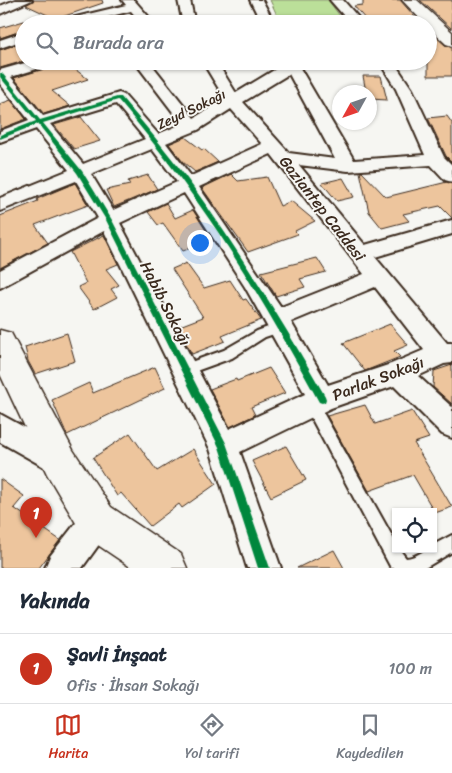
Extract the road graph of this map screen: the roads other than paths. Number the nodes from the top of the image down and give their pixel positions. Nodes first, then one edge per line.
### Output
1 (184, 0) edge
2 (256, 0) edge
3 (336, 0) edge
4 (409, 0) edge
5 (16, 1) edge
6 (127, 5) edge
7 (106, 6) edge
8 (0, 10) edge
9 (85, 15) edge
10 (139, 15) edge
11 (186, 15) edge
12 (264, 15) edge
13 (350, 15) edge
14 (425, 15) edge
15 (437, 27) edge
16 (15, 39) edge
17 (452, 41) edge
18 (0, 44) edge
19 (17, 70) edge
20 (148, 70) edge
21 (214, 70) edge
22 (284, 70) edge
23 (299, 70) edge
24 (392, 70) edge
25 (0, 75) edge
26 (234, 102) junction
27 (39, 122) junction
28 (192, 126) junction
29 (0, 137) edge
30 (157, 140) junction
31 (278, 152) junction
32 (436, 159) junction
33 (348, 166) junction
34 (80, 172) junction
35 (452, 176) edge
36 (187, 184) junction
37 (0, 205) edge
38 (109, 220) junction
39 (452, 227) edge
40 (359, 254) junction
41 (378, 277) junction
42 (0, 280) edge
43 (279, 322) junction
44 (0, 342) edge
45 (446, 353) edge
46 (185, 370) junction
47 (398, 373) junction
48 (316, 402) junction
49 (452, 425) edge
50 (0, 427) edge
51 (223, 446) junction
52 (60, 462) junction
53 (97, 521) junction
54 (452, 543) edge
55 (62, 568) edge
56 (167, 568) edge
57 (264, 568) edge

1 - 11 street
2 - 12 street
3 - 13 street
4 - 14 street
5 - 8 street
6 - 7 street
6 - 10 street
7 - 9 street
15 - 17 street
16 - 18 street
19 - 25 street
20 - 28 street
21 - 26 street, Gaziantep Caddesi
22 - 26 street, Zeyd Sokağı
23 - 33 street
24 - 32 street
25 - 27 street, Habib Sokağı
26 - 28 street, Zeyd Sokağı
26 - 31 street, Gaziantep Caddesi
27 - 29 street
27 - 30 street
27 - 34 street, Habib Sokağı
28 - 30 street, Zeyd Sokağı
30 - 34 street, Zeyd Sokağı
30 - 36 street
31 - 33 street
31 - 36 street
31 - 40 street, Gaziantep Caddesi
32 - 33 street
32 - 35 street
34 - 37 street, Zeyd Sokağı
34 - 38 street, Habib Sokağı
36 - 38 street
36 - 43 street
38 - 42 street
38 - 46 street, Habib Sokağı
39 - 40 street
40 - 41 street, Gaziantep Caddesi
41 - 43 street
41 - 45 street, Gaziantep Caddesi
43 - 46 lane
43 - 48 street
44 - 52 street
45 - 47 street, Parlak Sokağı
46 - 51 street, Habib Sokağı
47 - 48 street, Parlak Sokağı
47 - 49 street
48 - 51 street, Parlak Sokağı
48 - 54 lane
50 - 52 street
51 - 57 street, Habib Sokağı
52 - 53 street
53 - 55 street
53 - 56 street

